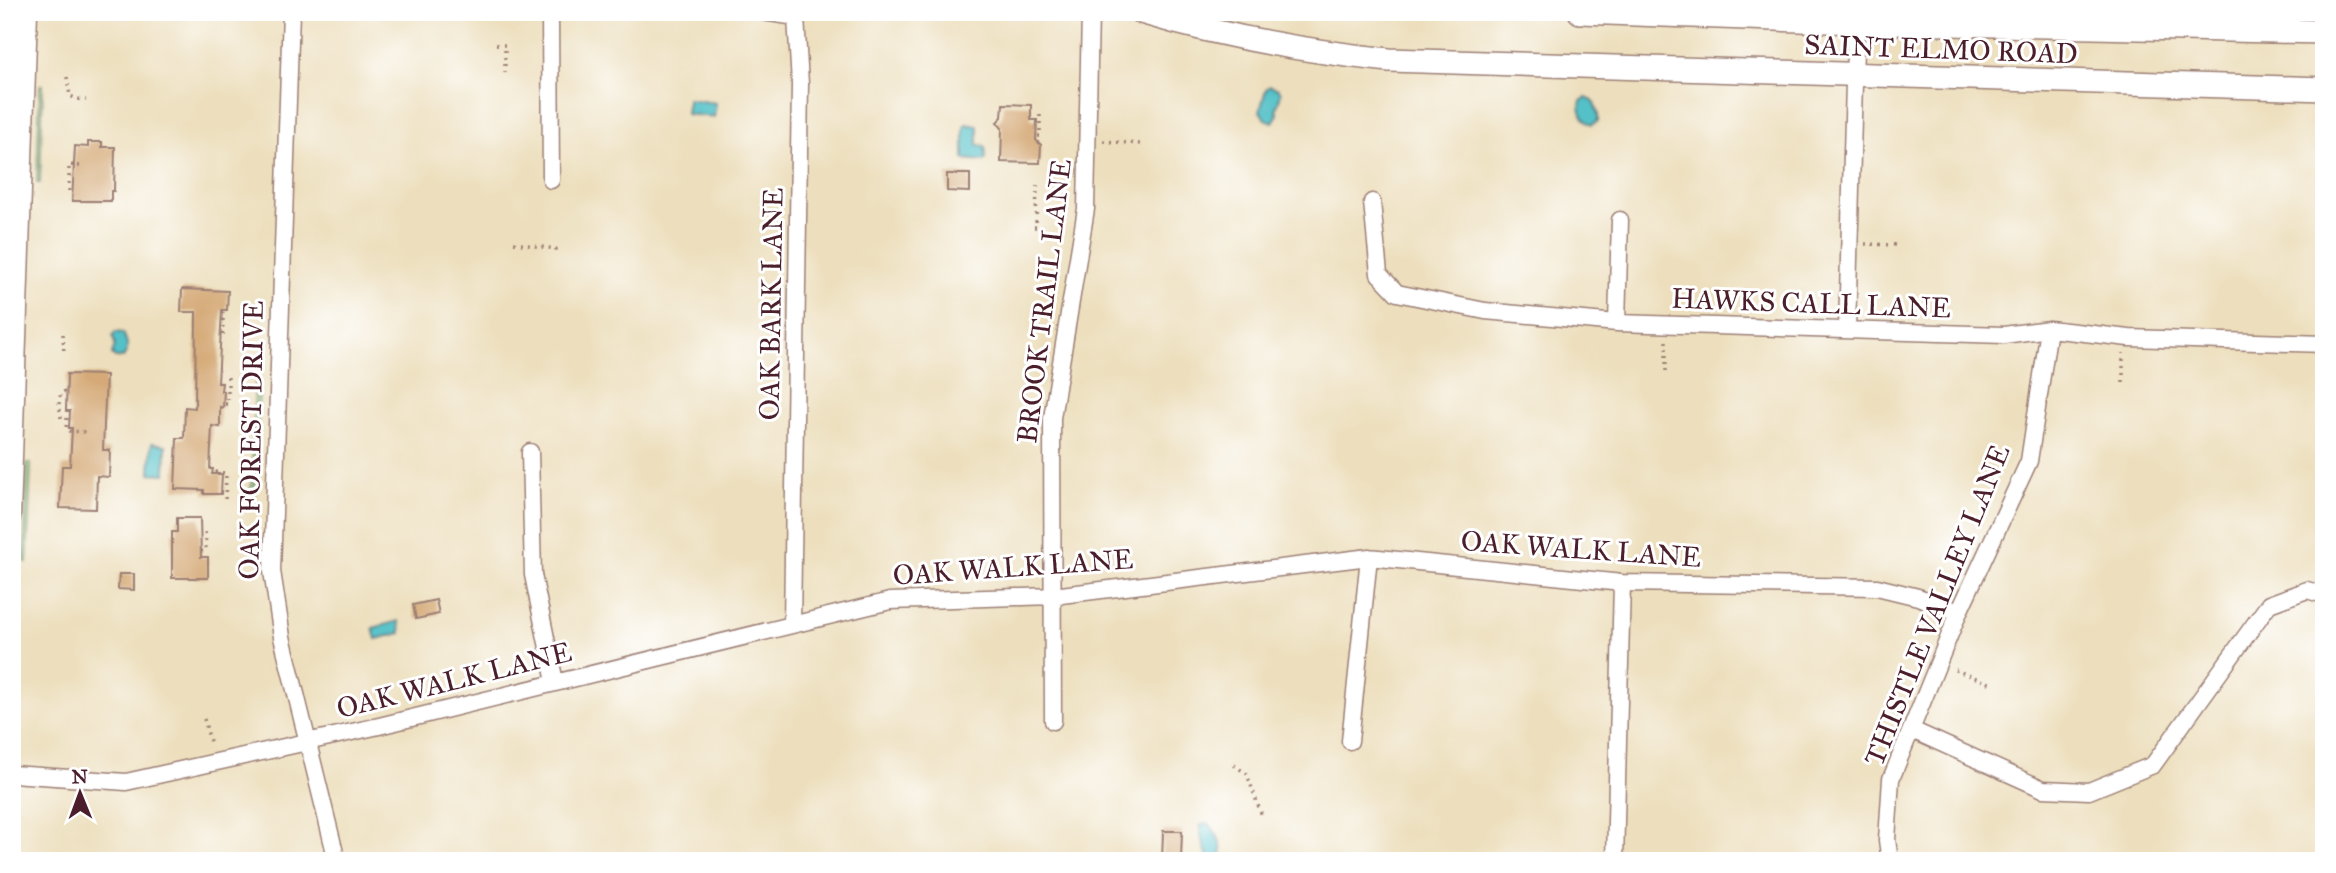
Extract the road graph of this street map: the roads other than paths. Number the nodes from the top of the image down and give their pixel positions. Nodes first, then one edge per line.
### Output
1 (29, 12) edge
2 (291, 12) edge
3 (550, 12) edge
4 (763, 12) edge
5 (1090, 12) edge
6 (1142, 12) edge
7 (1580, 12) edge
8 (1856, 17) edge
9 (2324, 32) edge
10 (1854, 76) junction
11 (2324, 89) edge
12 (551, 180) dead end
13 (1372, 202) dead end
14 (18, 212) edge
15 (1620, 220) dead end
16 (1617, 323) junction
17 (1847, 329) junction
18 (2049, 329) junction
19 (2324, 344) edge
20 (530, 452) dead end
21 (12, 517) edge
22 (1369, 557) junction
23 (1622, 583) junction
24 (2324, 595) edge
25 (1053, 596) junction
26 (1959, 612) junction
27 (792, 625) junction
28 (555, 682) junction
29 (1053, 721) dead end
30 (1912, 730) junction
31 (1350, 741) dead end
32 (309, 742) junction
33 (12, 774) edge
34 (337, 861) edge
35 (1615, 861) edge
36 (1890, 861) edge

1 - 14 street
2 - 32 street, OAK FOREST DRIVE
3 - 12 street
4 - 27 street, OAK BARK LANE
5 - 25 street, BROOK TRAIL LANE
6 - 10 main road, SAINT ELMO ROAD
7 - 8 main road, SAINT ELMO ROAD
8 - 9 main road, SAINT ELMO ROAD
8 - 10 street
10 - 11 main road, SAINT ELMO ROAD
10 - 17 street
13 - 16 street, HAWKS CALL LANE
14 - 21 street
15 - 16 street
16 - 17 street, HAWKS CALL LANE
17 - 18 street, HAWKS CALL LANE
18 - 19 street, HAWKS CALL LANE
18 - 26 street, THISTLE VALLEY LANE
20 - 28 street
22 - 23 street, OAK WALK LANE
22 - 25 street, OAK WALK LANE
22 - 31 street
23 - 26 street, OAK WALK LANE
23 - 35 street
24 - 30 street
25 - 27 street, OAK WALK LANE
25 - 29 street, BROOK TRAIL LANE
26 - 30 street, THISTLE VALLEY LANE
27 - 28 street, OAK WALK LANE
28 - 32 street, OAK WALK LANE
30 - 36 street, THISTLE VALLEY LANE
32 - 33 street, OAK WALK LANE
32 - 34 street, OAK FOREST DRIVE

